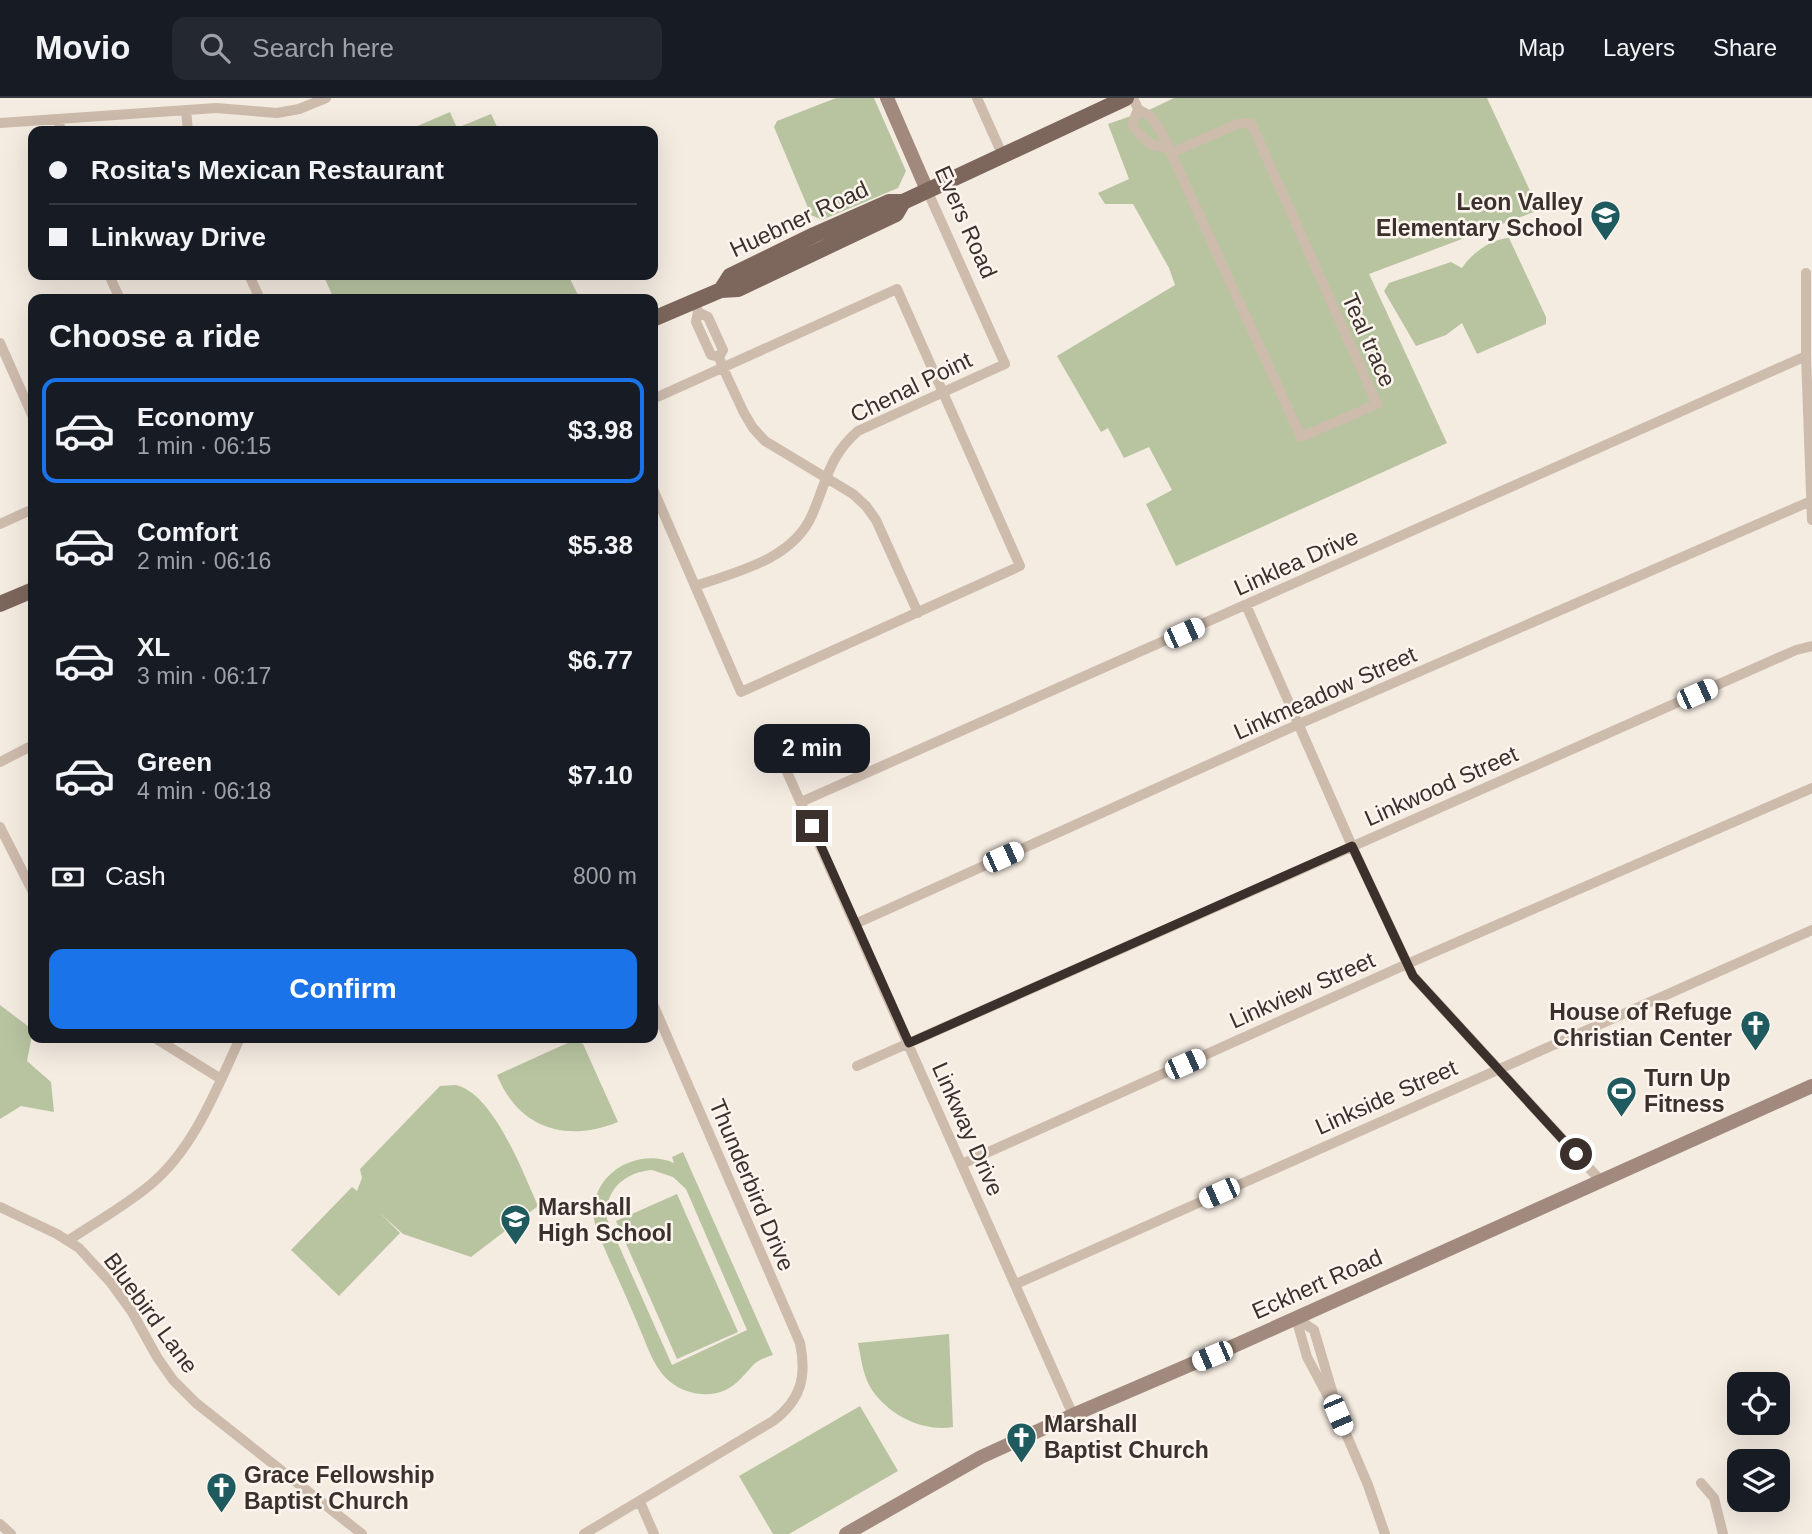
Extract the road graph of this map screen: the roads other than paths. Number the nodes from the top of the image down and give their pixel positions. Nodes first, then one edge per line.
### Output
1 (326, 98) edge
2 (887, 98) edge
3 (977, 98) edge
4 (1133, 98) edge
5 (1132, 103) edge
6 (186, 110) junction
7 (59, 119) junction
8 (0, 123) edge
9 (60, 126) edge
10 (188, 126) edge
11 (1169, 150) junction
12 (1003, 156) junction
13 (927, 190) junction
14 (1806, 274) dead end
15 (696, 306) junction
16 (658, 317) edge
17 (0, 343) edge
18 (1806, 356) junction
19 (721, 363) junction
20 (1005, 364) joint
21 (943, 391) junction
22 (658, 395) edge
23 (28, 406) edge
24 (825, 478) junction
25 (1811, 500) edge
26 (658, 501) edge
27 (28, 511) edge
28 (1812, 520) edge
29 (0, 524) edge
30 (695, 586) junction
31 (28, 592) edge
32 (0, 604) edge
33 (1246, 605) junction
34 (918, 613) junction
35 (1812, 646) edge
36 (1299, 724) junction
37 (775, 745) dead end
38 (28, 748) edge
39 (0, 762) edge
40 (1812, 788) edge
41 (801, 802) junction
42 (0, 827) edge
43 (1352, 846) junction
44 (28, 882) edge
45 (855, 924) junction
46 (1812, 930) edge
47 (1407, 964) junction
48 (658, 1016) edge
49 (163, 1043) edge
50 (238, 1043) edge
51 (909, 1043) junction
52 (857, 1066) dead end
53 (1497, 1068) junction
54 (221, 1079) junction
55 (1812, 1086) edge
56 (962, 1164) junction
57 (1601, 1181) junction
58 (0, 1207) edge
59 (69, 1240) junction
60 (1016, 1284) junction
61 (1296, 1318) junction
62 (1073, 1415) junction
63 (1338, 1415) junction
64 (1700, 1483) dead end
65 (640, 1502) junction
66 (0, 1524) edge
67 (10, 1534) edge
68 (362, 1534) edge
69 (584, 1534) edge
70 (654, 1534) edge
71 (846, 1534) edge
72 (1385, 1534) edge
73 (1723, 1534) edge

1 - 6 street
2 - 13 main road, Evers Road
3 - 12 street
4 - 5 street, Teal trace
5 - 11 street, Teal trace
5 - 11 street, Teal trace
5 - 12 main road, Huebner Road
6 - 7 street
6 - 10 street
7 - 8 street
7 - 9 street
11 - 11 street, Teal trace
12 - 13 main road, Huebner Road
13 - 15 main road, Huebner Road
13 - 20 street, Evers Road
14 - 18 street
15 - 16 main road, Huebner Road
15 - 19 street
17 - 23 street
18 - 25 street
18 - 33 street, Linklea Drive
19 - 21 street
19 - 22 street
19 - 24 street
20 - 21 street, Chenal Point
21 - 24 street, Chenal Point
21 - 34 street
24 - 30 street, Chenal Point
24 - 34 street
25 - 28 street
25 - 36 street, Linkmeadow Street
26 - 30 street
27 - 29 street
30 - 34 street
31 - 32 main road
33 - 36 street
33 - 41 street, Linklea Drive
35 - 43 street, Linkwood Street
36 - 43 street
36 - 45 street, Linkmeadow Street
37 - 41 street, Linkway Drive
38 - 39 street
40 - 47 street, Linkview Street
41 - 45 street, Linkway Drive
42 - 44 street
43 - 47 street
43 - 51 street, Linkwood Street
45 - 51 street, Linkway Drive
46 - 53 street, Linkside Street
47 - 53 street
47 - 56 street, Linkview Street
48 - 65 street, Thunderbird Drive
49 - 54 street
50 - 54 street
51 - 52 street, Linkwood Street
51 - 56 street, Linkway Drive
53 - 57 street
53 - 60 street, Linkside Street
54 - 59 street
55 - 57 main road, Eckhert Road
56 - 60 street, Linkway Drive
57 - 61 main road, Eckhert Road
58 - 59 street, Bluebird Lane
59 - 68 street, Bluebird Lane
60 - 62 street, Linkway Drive
61 - 62 main road, Eckhert Road
61 - 63 street
61 - 63 street
62 - 71 main road, Eckhert Road
63 - 72 street
64 - 73 street
65 - 69 street
65 - 70 street
66 - 67 street

